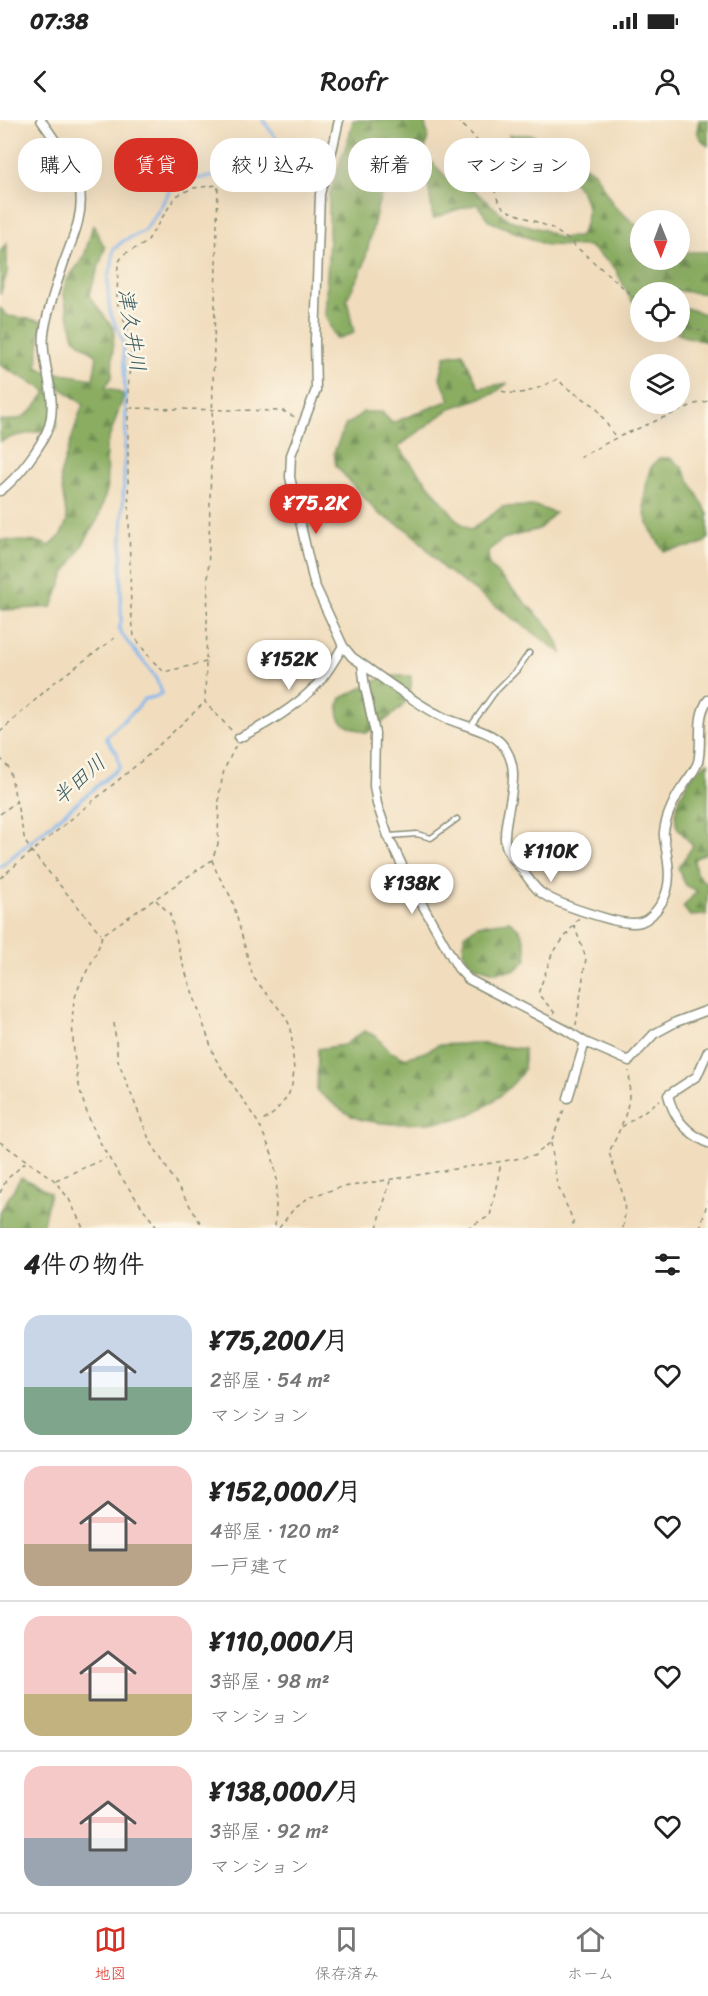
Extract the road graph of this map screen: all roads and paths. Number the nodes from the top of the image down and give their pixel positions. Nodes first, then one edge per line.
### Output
1 (41, 120) edge
2 (339, 120) edge
3 (456, 120) edge
4 (630, 293) edge
5 (690, 327) edge
6 (708, 333) edge
7 (502, 392) dead end
8 (708, 401) edge
9 (128, 408) junction
10 (211, 409) junction
11 (303, 421) junction
12 (616, 438) junction
13 (580, 457) dead end
14 (0, 491) edge
15 (116, 637) dead end
16 (343, 646) junction
17 (529, 653) dead end
18 (206, 662) junction
19 (362, 664) junction
20 (708, 700) edge
21 (205, 702) junction
22 (469, 728) junction
23 (0, 732) edge
24 (239, 738) junction
25 (0, 758) edge
26 (16, 802) junction
27 (0, 814) edge
28 (457, 819) dead end
29 (388, 836) junction
30 (31, 851) junction
31 (212, 860) junction
32 (0, 878) edge
33 (155, 899) junction
34 (584, 911) junction
35 (574, 924) junction
36 (102, 935) junction
37 (708, 1010) edge
38 (114, 1023) dead end
39 (552, 1023) junction
40 (574, 1035) junction
41 (585, 1042) junction
42 (708, 1051) edge
43 (628, 1061) junction
44 (668, 1095) junction
45 (568, 1098) joint
46 (259, 1124) junction
47 (621, 1128) junction
48 (0, 1142) edge
49 (551, 1142) junction
50 (708, 1143) edge
51 (107, 1158) junction
52 (26, 1162) junction
53 (501, 1162) junction
54 (54, 1180) junction
55 (390, 1180) junction
56 (0, 1193) edge
57 (708, 1200) edge
58 (83, 1228) edge
59 (157, 1228) edge
60 (202, 1228) edge
61 (277, 1228) edge
62 (377, 1228) edge
63 (467, 1228) edge
64 (573, 1228) edge
65 (623, 1228) edge
66 (700, 1228) edge

1 - 14 street
2 - 11 street
3 - 4 path
5 - 6 path
7 - 12 path
8 - 12 path
9 - 10 path
9 - 10 path
9 - 18 path
10 - 11 path
10 - 18 path
11 - 16 street
12 - 13 path
15 - 23 path
16 - 19 street
16 - 24 street
17 - 22 lane
18 - 21 path
19 - 22 street
19 - 29 street
20 - 34 street
21 - 24 path
21 - 30 path
22 - 34 street
24 - 31 path
25 - 26 path
26 - 27 path
26 - 30 path
28 - 29 lane
29 - 39 street
30 - 32 path
30 - 36 path
31 - 33 path
31 - 46 path
33 - 36 path
33 - 46 path
34 - 35 path
35 - 39 path
35 - 40 path
36 - 51 path
37 - 43 street
38 - 60 path
39 - 40 street
40 - 41 street
41 - 43 street
41 - 45 street
42 - 44 street
43 - 47 path
44 - 47 path
44 - 50 street
45 - 49 path
46 - 61 path
47 - 65 path
48 - 52 path
49 - 53 path
49 - 64 path
51 - 54 path
51 - 59 path
52 - 54 path
52 - 56 path
53 - 55 path
53 - 63 path
54 - 58 path
55 - 61 path
55 - 62 path
57 - 66 path

